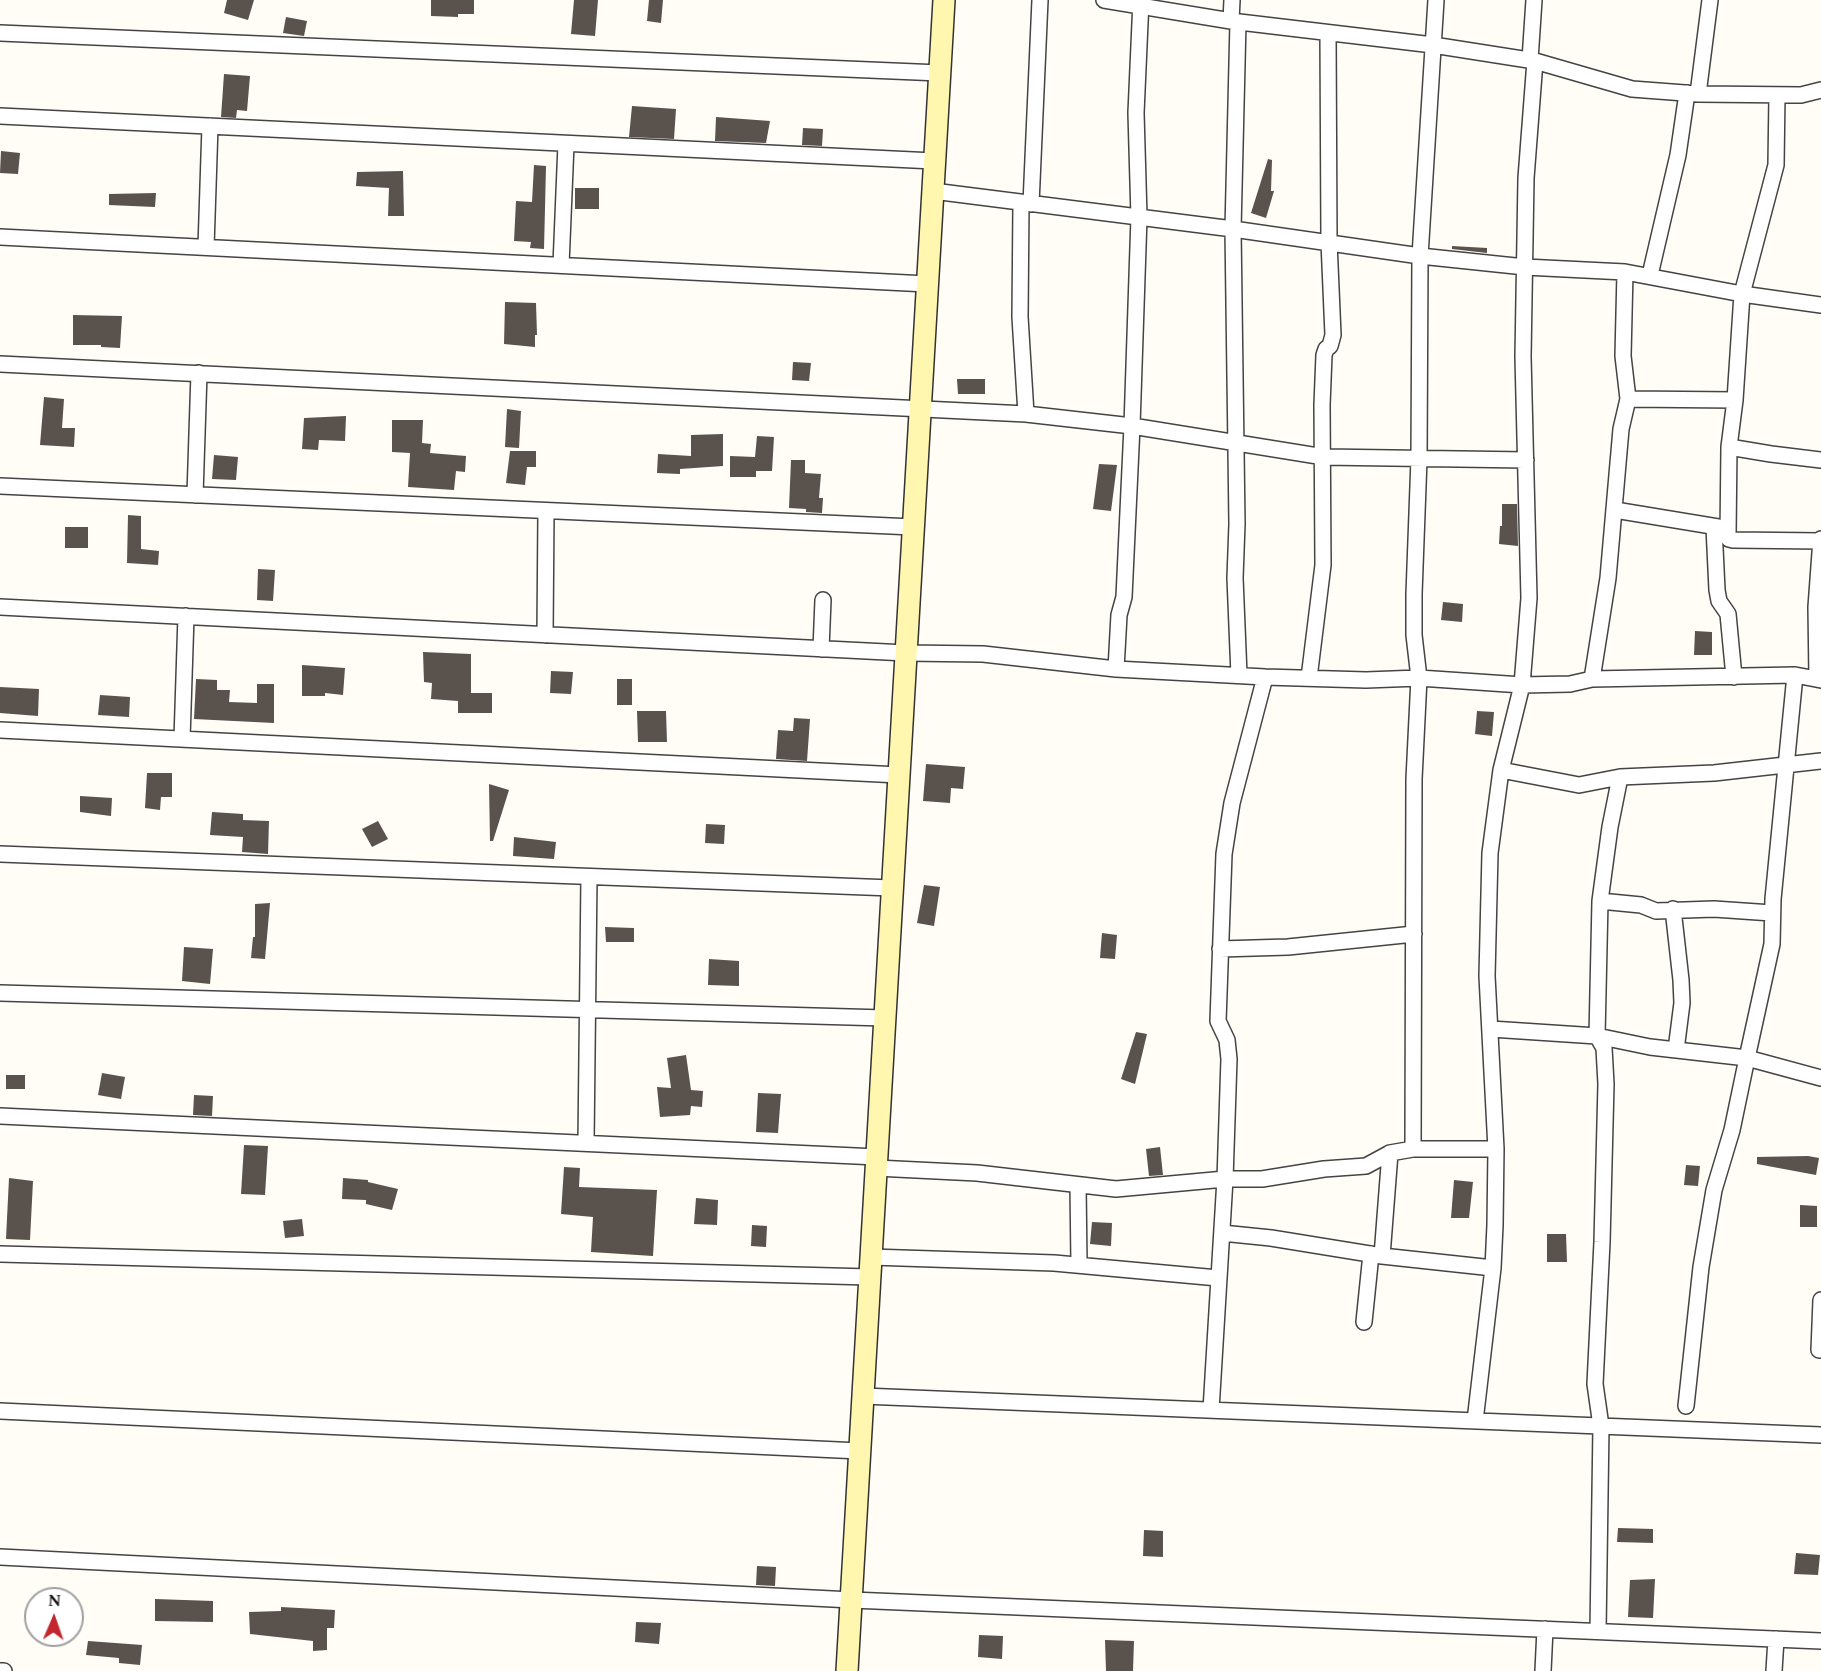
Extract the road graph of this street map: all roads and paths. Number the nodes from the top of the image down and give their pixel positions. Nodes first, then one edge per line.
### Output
1 (944, 0) edge
2 (1040, 0) edge
3 (1104, 0) edge
4 (1232, 0) edge
5 (1436, 0) edge
6 (1534, 0) edge
7 (1710, 0) edge
8 (1142, 4) edge
9 (1235, 22) junction
10 (0, 33) edge
11 (1328, 33) junction
12 (1433, 45) junction
13 (1532, 60) junction
14 (939, 73) junction
15 (1821, 90) edge
16 (1693, 94) junction
17 (1777, 95) junction
18 (1801, 95) junction
19 (1821, 102) edge
20 (0, 116) edge
21 (210, 126) junction
22 (566, 144) junction
23 (934, 162) junction
24 (933, 191) junction
25 (1026, 203) junction
26 (1139, 217) junction
27 (1233, 229) junction
28 (0, 237) edge
29 (1329, 242) junction
30 (206, 247) junction
31 (1420, 256) junction
32 (561, 265) junction
33 (1525, 267) junction
34 (1625, 272) junction
35 (1650, 275) junction
36 (927, 284) junction
37 (1742, 294) junction
38 (1821, 305) edge
39 (0, 364) edge
40 (199, 373) junction
41 (1628, 399) junction
42 (1735, 400) junction
43 (920, 408) junction
44 (1026, 414) junction
45 (1132, 426) junction
46 (1237, 444) junction
47 (1729, 447) junction
48 (1324, 457) junction
49 (1419, 459) junction
50 (1526, 460) junction
51 (1821, 460) edge
52 (0, 486) edge
53 (195, 495) junction
54 (1615, 510) junction
55 (546, 511) junction
56 (913, 527) junction
57 (1721, 528) junction
58 (1821, 540) edge
59 (1820, 574) edge
60 (823, 600) dead end
61 (0, 607) edge
62 (186, 616) junction
63 (545, 635) junction
64 (821, 649) junction
65 (906, 653) junction
66 (1116, 669) junction
67 (1239, 675) junction
68 (1795, 675) junction
69 (1265, 677) junction
70 (1734, 677) junction
71 (1309, 678) junction
72 (1419, 678) junction
73 (1592, 679) junction
74 (1819, 680) edge
75 (1522, 685) junction
76 (0, 730) edge
77 (182, 739) junction
78 (1821, 761) edge
79 (1787, 766) junction
80 (1501, 770) junction
81 (899, 776) junction
82 (1620, 777) junction
83 (0, 854) edge
84 (590, 877) junction
85 (892, 888) junction
86 (1600, 901) junction
87 (1673, 909) junction
88 (1772, 913) junction
89 (1414, 934) junction
90 (1220, 949) junction
91 (0, 993) edge
92 (588, 1010) junction
93 (885, 1018) junction
94 (1491, 1029) junction
95 (1597, 1036) junction
96 (1676, 1050) junction
97 (1747, 1058) junction
98 (1821, 1078) edge
99 (0, 1116) edge
100 (586, 1143) junction
101 (1413, 1149) junction
102 (1496, 1149) junction
103 (1390, 1153) junction
104 (877, 1162) junction
105 (1225, 1179) junction
106 (1078, 1185) junction
107 (1222, 1233) junction
108 (0, 1254) edge
109 (1377, 1255) junction
110 (1078, 1264) junction
111 (871, 1267) junction
112 (1493, 1268) junction
113 (1218, 1278) junction
114 (1821, 1300) edge
115 (1364, 1322) dead end
116 (1819, 1350) dead end
117 (863, 1396) junction
118 (1686, 1406) dead end
119 (1211, 1410) junction
120 (0, 1411) edge
121 (1475, 1421) junction
122 (1601, 1426) junction
123 (1821, 1435) edge
124 (860, 1451) junction
125 (0, 1557) edge
126 (852, 1600) junction
127 (1545, 1629) junction
128 (1598, 1631) junction
129 (1776, 1639) junction
130 (1821, 1641) edge
131 (0, 1671) edge
132 (4, 1671) edge
133 (848, 1671) edge
134 (1543, 1671) edge
135 (1774, 1671) edge

1 - 14 street
2 - 25 street
3 - 8 street
4 - 9 street
5 - 12 street
6 - 13 street
7 - 16 street
8 - 9 street
8 - 26 street
9 - 11 street
9 - 27 street
10 - 14 street
11 - 12 street
11 - 29 street
12 - 13 street
12 - 31 street
13 - 16 street
13 - 33 street
14 - 23 street
15 - 18 street
16 - 17 street
16 - 35 street
17 - 18 street
17 - 37 street
18 - 19 street
20 - 21 street
21 - 22 street
21 - 30 street
22 - 23 street
22 - 32 street
23 - 24 street
24 - 25 street
24 - 36 street
25 - 26 street
25 - 44 street
26 - 27 street
26 - 45 street
27 - 29 street
27 - 46 street
28 - 30 street
29 - 31 street
29 - 48 street
30 - 32 street
31 - 33 street
31 - 49 street
32 - 36 street
33 - 34 street
33 - 50 street
34 - 35 street
34 - 41 street
35 - 37 street
36 - 43 street
37 - 38 street
37 - 42 street
39 - 40 street
40 - 43 street
40 - 53 street
41 - 42 street
41 - 54 street
42 - 47 street
43 - 44 street
43 - 56 street
44 - 45 street
45 - 46 street
45 - 66 street
46 - 48 street
46 - 67 street
47 - 51 street
47 - 57 street
48 - 49 street
48 - 71 street
49 - 50 street
49 - 72 street
50 - 75 street
52 - 53 street
53 - 55 street
54 - 57 street
54 - 73 street
55 - 56 street
55 - 63 street
56 - 65 street
57 - 58 street
57 - 70 street
58 - 59 street
59 - 74 street
60 - 64 street
61 - 62 street
62 - 63 street
62 - 77 street
63 - 64 street
64 - 65 street
65 - 66 street
65 - 81 street
66 - 67 street
67 - 69 street
68 - 70 street
68 - 74 street
68 - 79 street
69 - 71 street
69 - 90 street
70 - 73 street
71 - 72 street
72 - 75 street
72 - 89 street
73 - 75 street
75 - 80 street
76 - 77 street
77 - 81 street
78 - 79 street
79 - 82 street
79 - 88 street
80 - 82 street
80 - 94 street
81 - 85 street
82 - 86 street
83 - 84 street
84 - 85 street
84 - 92 street
85 - 93 street
86 - 87 street
86 - 95 street
87 - 88 street
87 - 96 street
88 - 97 street
89 - 90 street
89 - 101 street
90 - 105 street
91 - 92 street
92 - 93 street
92 - 100 street
93 - 104 street
94 - 95 street
94 - 102 street
95 - 96 street
95 - 122 street
96 - 97 street
97 - 98 street
97 - 118 street
99 - 100 street
100 - 104 street
101 - 102 street
101 - 103 street
102 - 112 street
103 - 105 street
103 - 109 street
104 - 106 street
104 - 111 street
105 - 106 street
105 - 107 street
106 - 110 street
107 - 109 street
107 - 113 street
108 - 111 street
109 - 112 street
109 - 115 street
110 - 111 street
110 - 113 street
111 - 117 street
112 - 121 street
113 - 119 street
114 - 116 street
117 - 119 street
117 - 124 street
119 - 121 street
120 - 124 street
121 - 122 street
122 - 123 street
122 - 128 street
124 - 126 street
125 - 126 street
126 - 127 street
126 - 133 street
127 - 128 street
127 - 134 street
128 - 129 street
129 - 130 street
129 - 135 street
131 - 132 street

